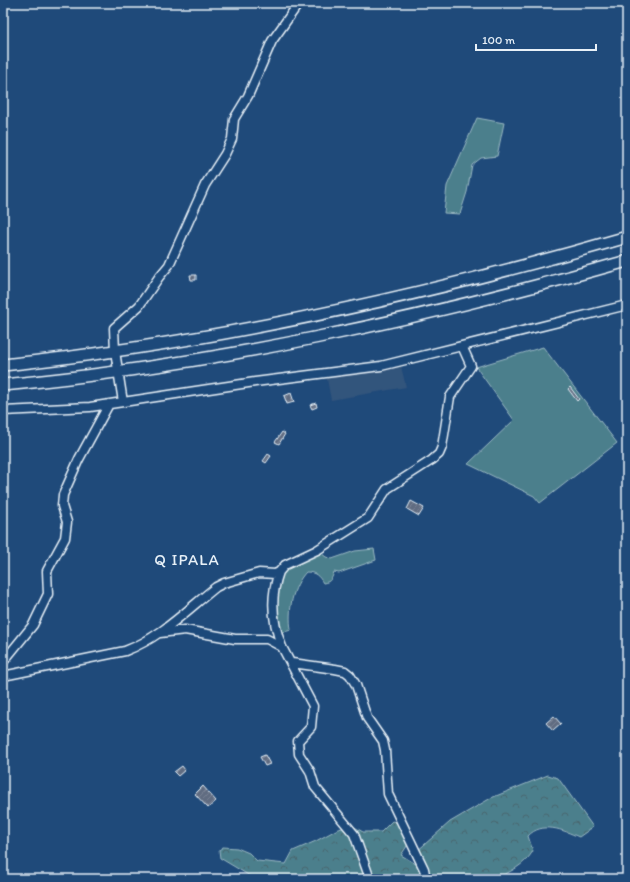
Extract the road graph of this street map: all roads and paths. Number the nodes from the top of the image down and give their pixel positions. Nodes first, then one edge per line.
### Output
1 (299, 3) edge
2 (627, 237) edge
3 (627, 261) edge
4 (627, 305) edge
5 (462, 346) junction
6 (115, 350) junction
7 (3, 364) edge
8 (119, 372) junction
9 (3, 385) edge
10 (123, 402) junction
11 (109, 404) junction
12 (3, 411) edge
13 (279, 572) junction
14 (160, 633) junction
15 (282, 647) junction
16 (3, 662) edge
17 (292, 664) junction
18 (3, 676) edge
19 (370, 879) edge
20 (426, 879) edge

1 - 6 street
2 - 6 highway
3 - 8 highway
4 - 5 street
5 - 10 street
5 - 13 street
6 - 7 highway
6 - 8 street
8 - 9 highway
8 - 10 street
10 - 11 street
11 - 12 street
11 - 16 street
13 - 14 street
13 - 15 street
14 - 15 street
14 - 18 street
15 - 17 street
17 - 19 street
17 - 20 street

